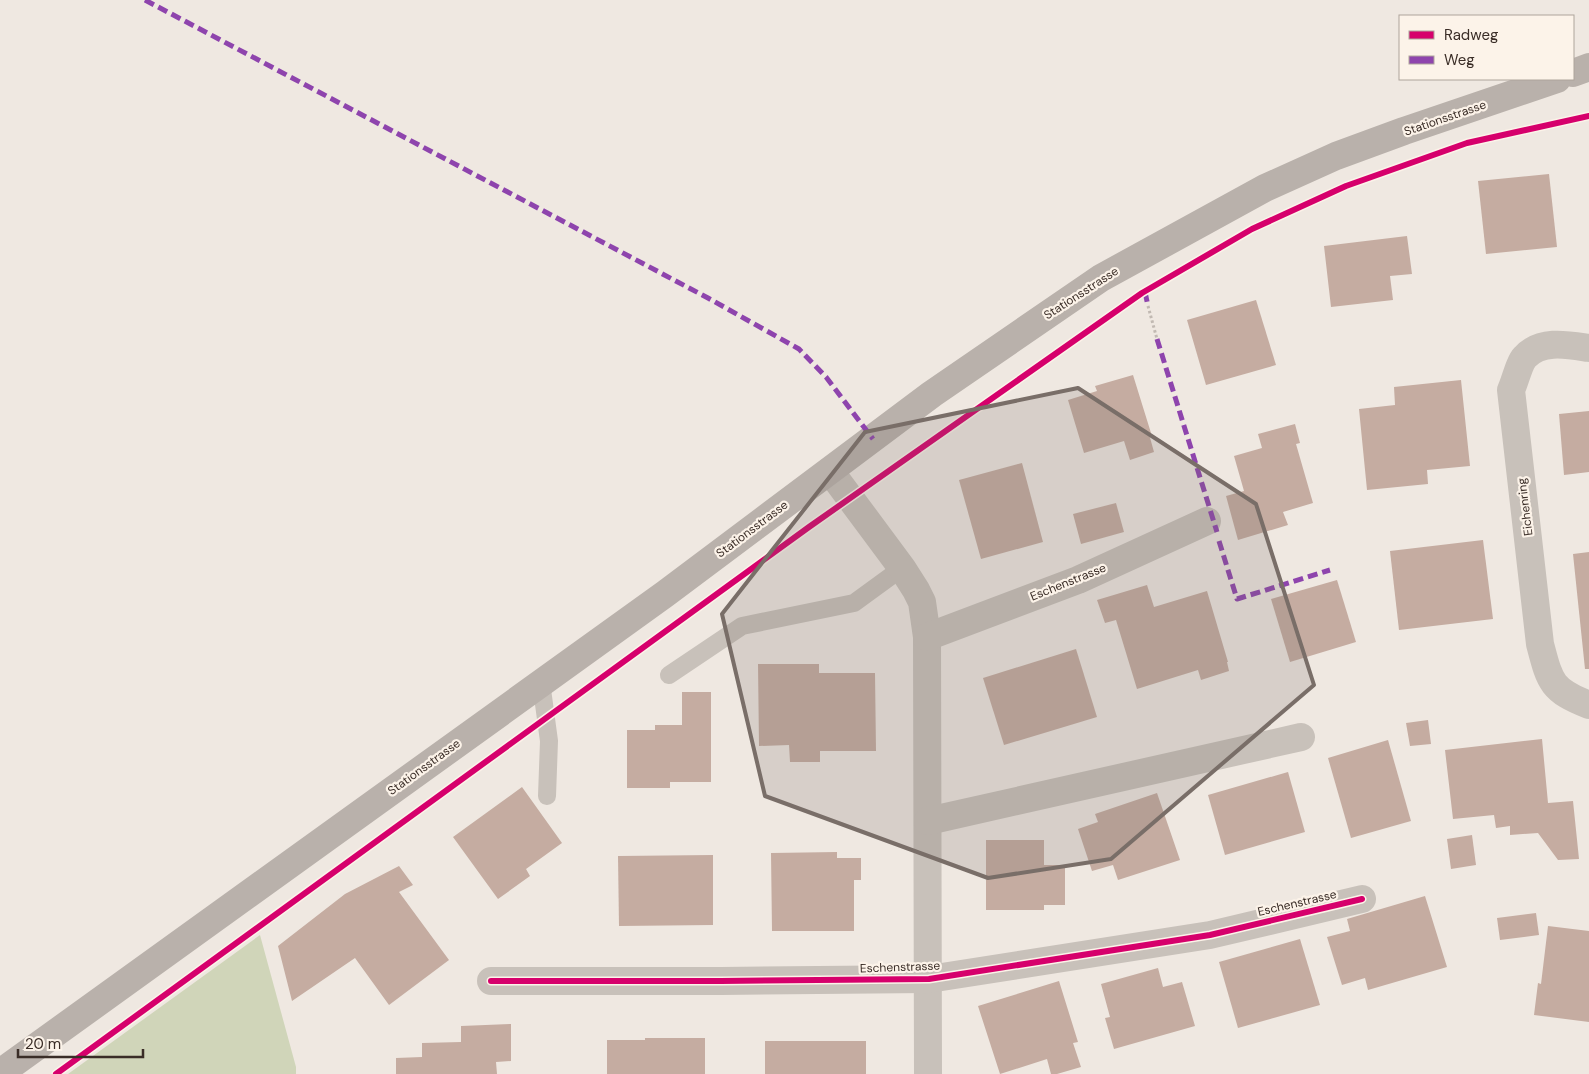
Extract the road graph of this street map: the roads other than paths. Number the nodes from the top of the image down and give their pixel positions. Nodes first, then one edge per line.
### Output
1 (1589, 67) edge
2 (1574, 73) edge
3 (1554, 80) edge
4 (1589, 348) edge
5 (830, 471) junction
6 (1207, 521) dead end
7 (902, 568) junction
8 (927, 637) junction
9 (670, 675) dead end
10 (541, 682) junction
11 (1589, 705) edge
12 (1301, 737) dead end
13 (547, 796) dead end
14 (928, 821) junction
15 (1362, 899) dead end
16 (928, 979) junction
17 (491, 980) dead end
18 (0, 1073) edge
19 (928, 1074) edge

1 - 2 main road
3 - 5 main road, Stationsstrasse
4 - 11 street, Eichenring
5 - 7 street, Eschenstrasse
5 - 10 main road, Stationsstrasse
6 - 8 street, Eschenstrasse
7 - 8 street, Eschenstrasse
7 - 9 lane
8 - 14 street, Eschenstrasse
10 - 13 lane
10 - 18 main road, Stationsstrasse
12 - 14 street
14 - 16 street, Eschenstrasse
15 - 16 street, Eschenstrasse
16 - 17 street, Eschenstrasse
16 - 19 street, Eschenstrasse

